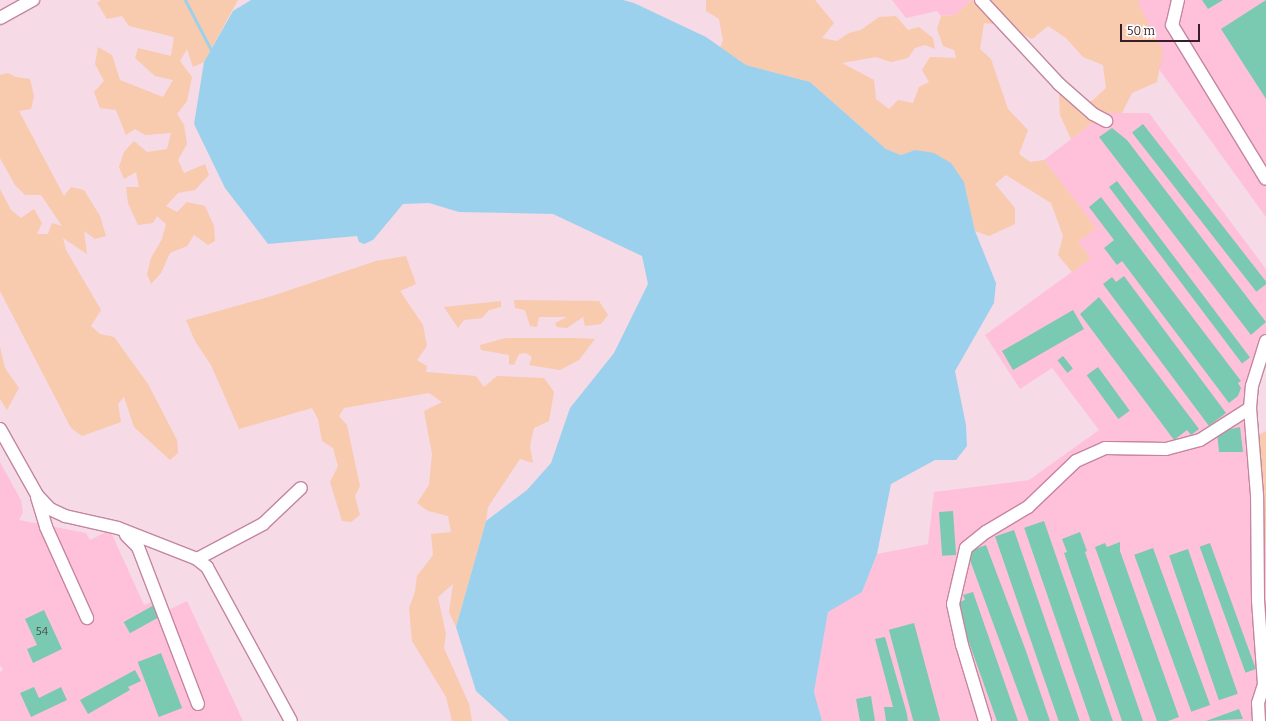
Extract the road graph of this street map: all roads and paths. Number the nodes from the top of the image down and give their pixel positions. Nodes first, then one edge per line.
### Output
1 (33, 0) edge
2 (980, 0) edge
3 (1178, 0) edge
4 (0, 18) edge
5 (1106, 121) dead end
6 (1266, 179) edge
7 (1266, 341) edge
8 (1250, 408) junction
9 (0, 429) edge
10 (301, 488) dead end
11 (37, 495) junction
12 (118, 528) junction
13 (197, 560) junction
14 (87, 618) dead end
15 (198, 704) dead end
16 (292, 721) edge
17 (985, 721) edge
18 (1259, 721) edge

1 - 4 street
2 - 5 street
3 - 6 street
7 - 8 street
8 - 17 street
8 - 18 street
9 - 11 street
10 - 13 street
11 - 12 street
11 - 14 street
12 - 13 street
12 - 15 street
13 - 16 street

